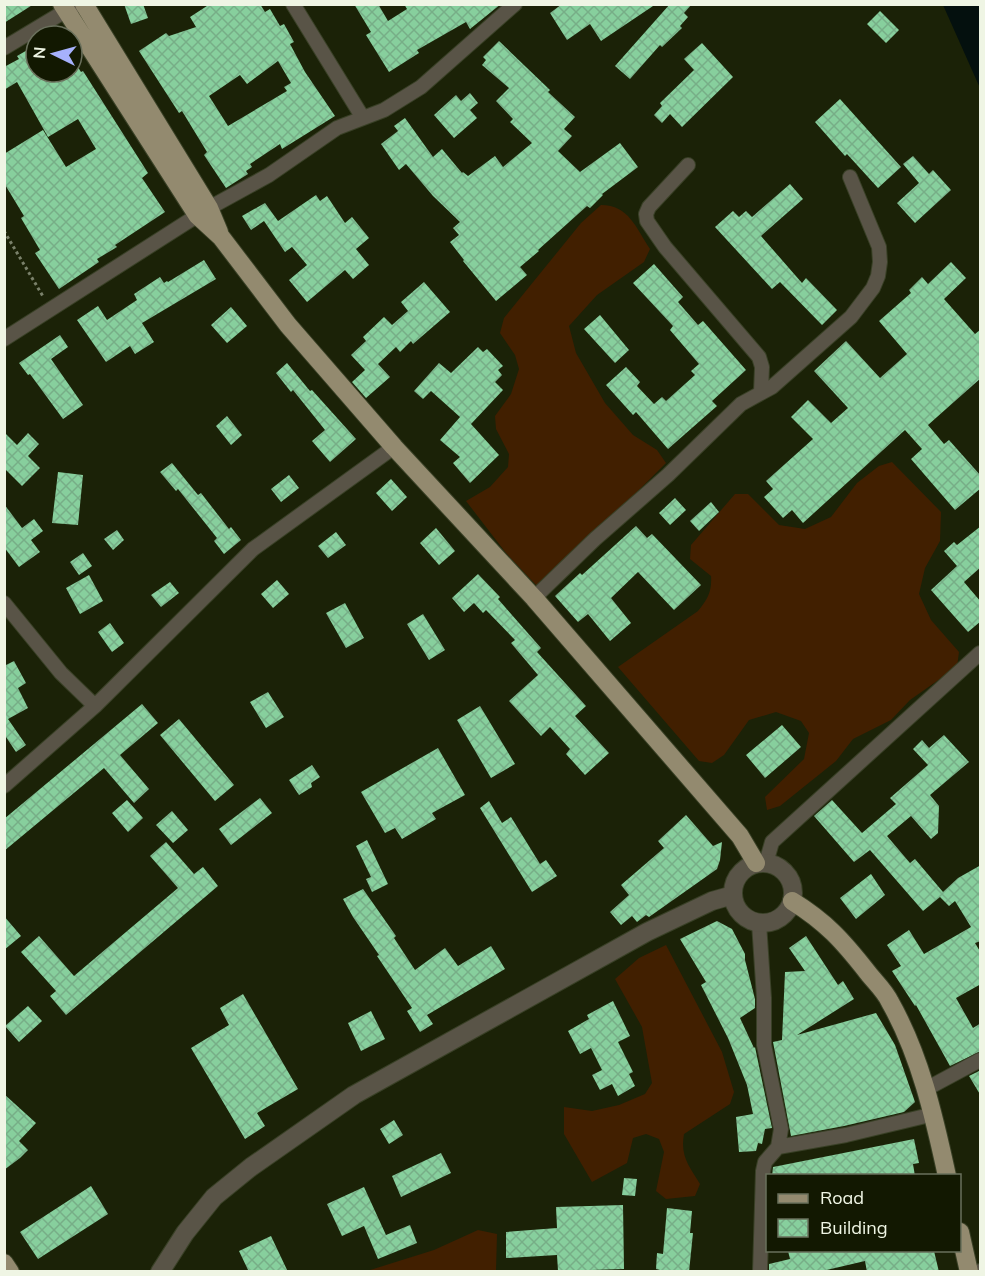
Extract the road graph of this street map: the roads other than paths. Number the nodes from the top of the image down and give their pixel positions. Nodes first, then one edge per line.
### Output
1 (84, 4) edge
2 (293, 4) edge
3 (515, 4) edge
4 (69, 7) edge
5 (4, 48) edge
6 (363, 118) junction
7 (688, 165) dead end
8 (850, 177) dead end
9 (203, 212) junction
10 (4, 339) edge
11 (761, 392) junction
12 (394, 447) junction
13 (534, 598) junction
14 (4, 603) edge
15 (981, 653) edge
16 (95, 706) junction
17 (4, 786) edge
18 (761, 863) junction
19 (733, 895) junction
20 (792, 901) junction
21 (759, 923) junction
22 (981, 1060) edge
23 (926, 1089) junction
24 (934, 1114) junction
25 (778, 1147) junction
26 (946, 1174) edge
27 (961, 1236) edge
28 (4, 1263) edge
29 (10, 1272) edge
30 (160, 1272) edge
31 (760, 1272) edge
32 (969, 1272) edge

1 - 9 main road
2 - 6 street
3 - 6 street
4 - 5 street
4 - 9 main road
6 - 9 street
7 - 11 street
8 - 11 street
9 - 10 street
9 - 12 main road
11 - 13 street
12 - 13 main road
12 - 16 street
13 - 18 main road
14 - 16 street
15 - 18 street
16 - 17 street
18 - 19 street
18 - 20 street
19 - 21 street
19 - 30 street
20 - 21 street
20 - 23 main road
21 - 25 street
22 - 23 street
23 - 24 main road
24 - 25 street
24 - 26 main road
25 - 31 street
27 - 32 main road
28 - 29 main road

